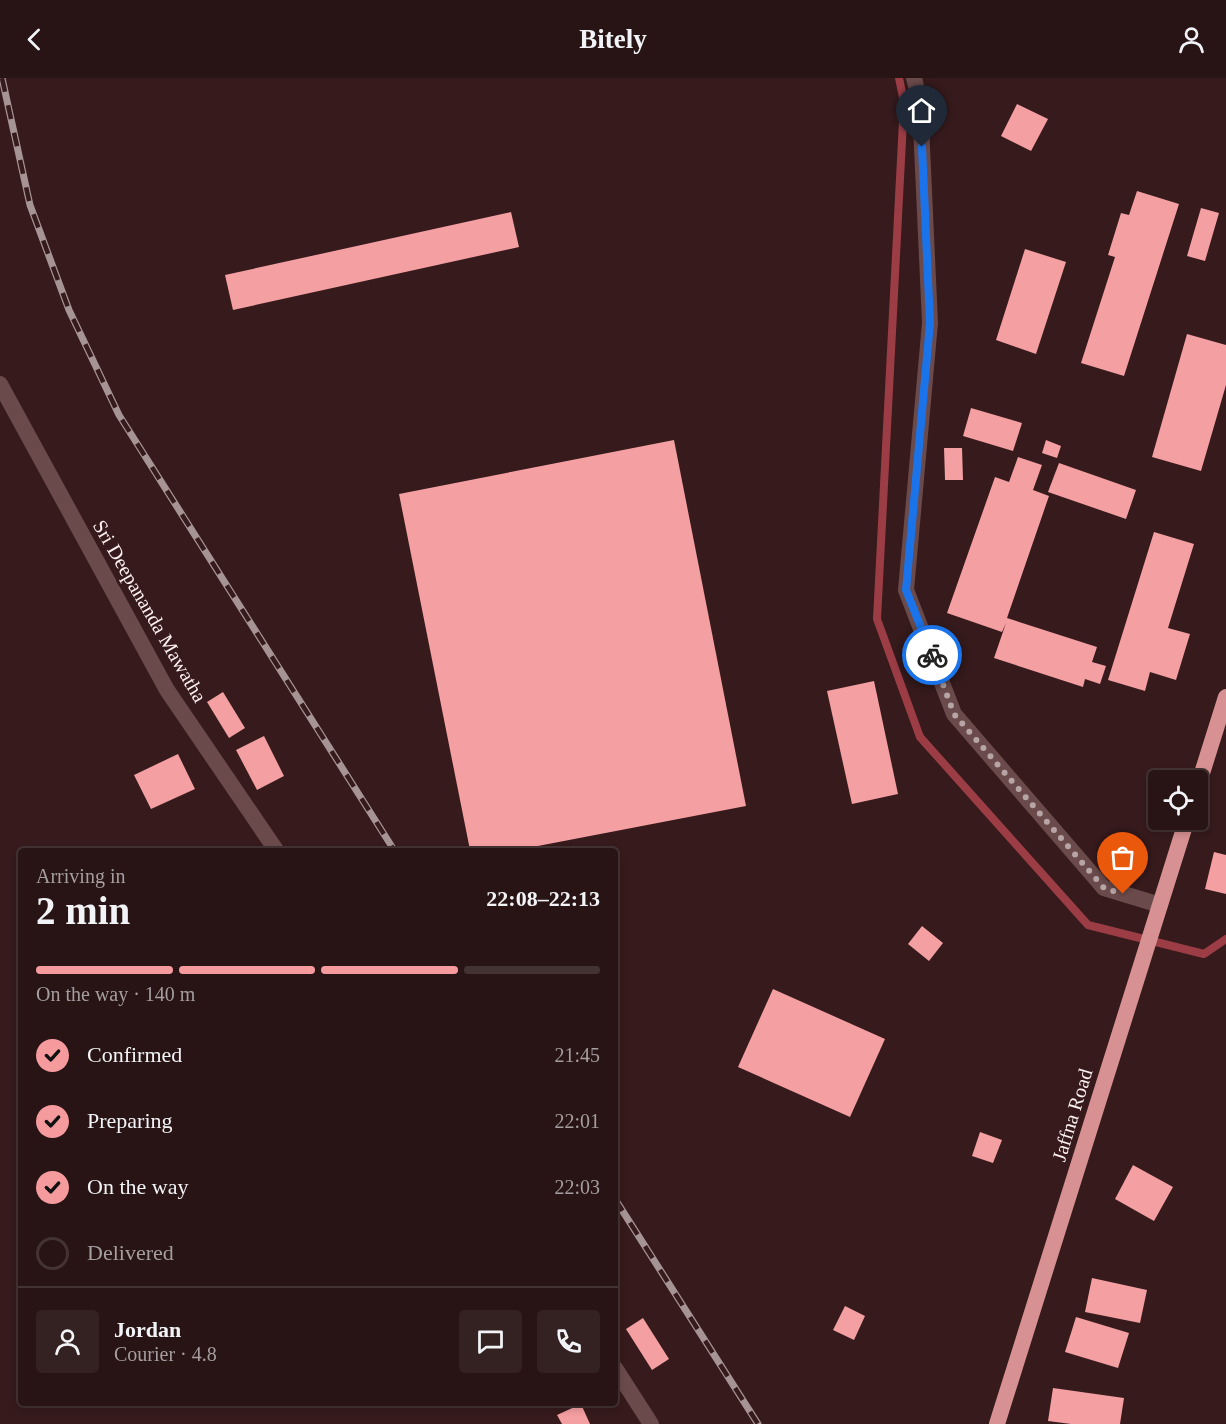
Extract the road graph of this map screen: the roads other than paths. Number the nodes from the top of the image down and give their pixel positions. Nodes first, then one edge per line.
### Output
1 (914, 78) edge
2 (0, 384) edge
3 (1226, 697) edge
4 (1203, 770) edge
5 (1184, 830) edge
6 (275, 848) edge
7 (1160, 905) junction
8 (618, 1373) edge
9 (651, 1424) edge
10 (997, 1424) edge

1 - 7 street
2 - 6 street, Sri Deepananda Mawatha
3 - 4 highway
5 - 7 highway, Jaffna Road
7 - 10 highway, Jaffna Road
8 - 9 street

